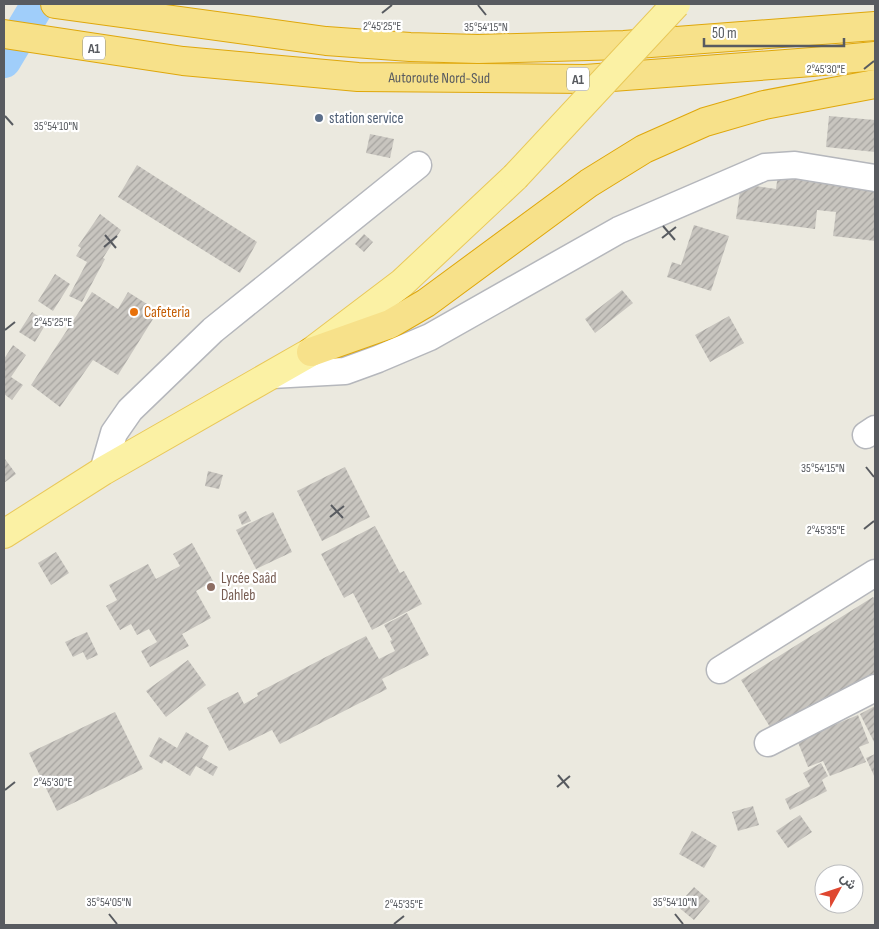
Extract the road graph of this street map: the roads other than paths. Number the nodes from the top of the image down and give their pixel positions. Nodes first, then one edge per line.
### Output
1 (55, 4) edge
2 (676, 4) edge
3 (875, 26) edge
4 (4, 34) edge
5 (875, 56) edge
6 (875, 84) edge
7 (418, 165) dead end
8 (875, 178) edge
9 (311, 352) junction
10 (271, 375) junction
11 (103, 471) junction
12 (4, 534) edge
13 (875, 573) edge
14 (720, 670) dead end
15 (875, 688) edge
16 (768, 742) dead end

1 - 3 highway, Autoroute Nord-Sud / A1
2 - 9 main road, bridge
4 - 5 highway, Autoroute Nord-Sud / A1
6 - 9 highway
7 - 11 street
8 - 10 street
9 - 10 main road
10 - 11 main road
11 - 12 main road
13 - 14 street
15 - 16 street

